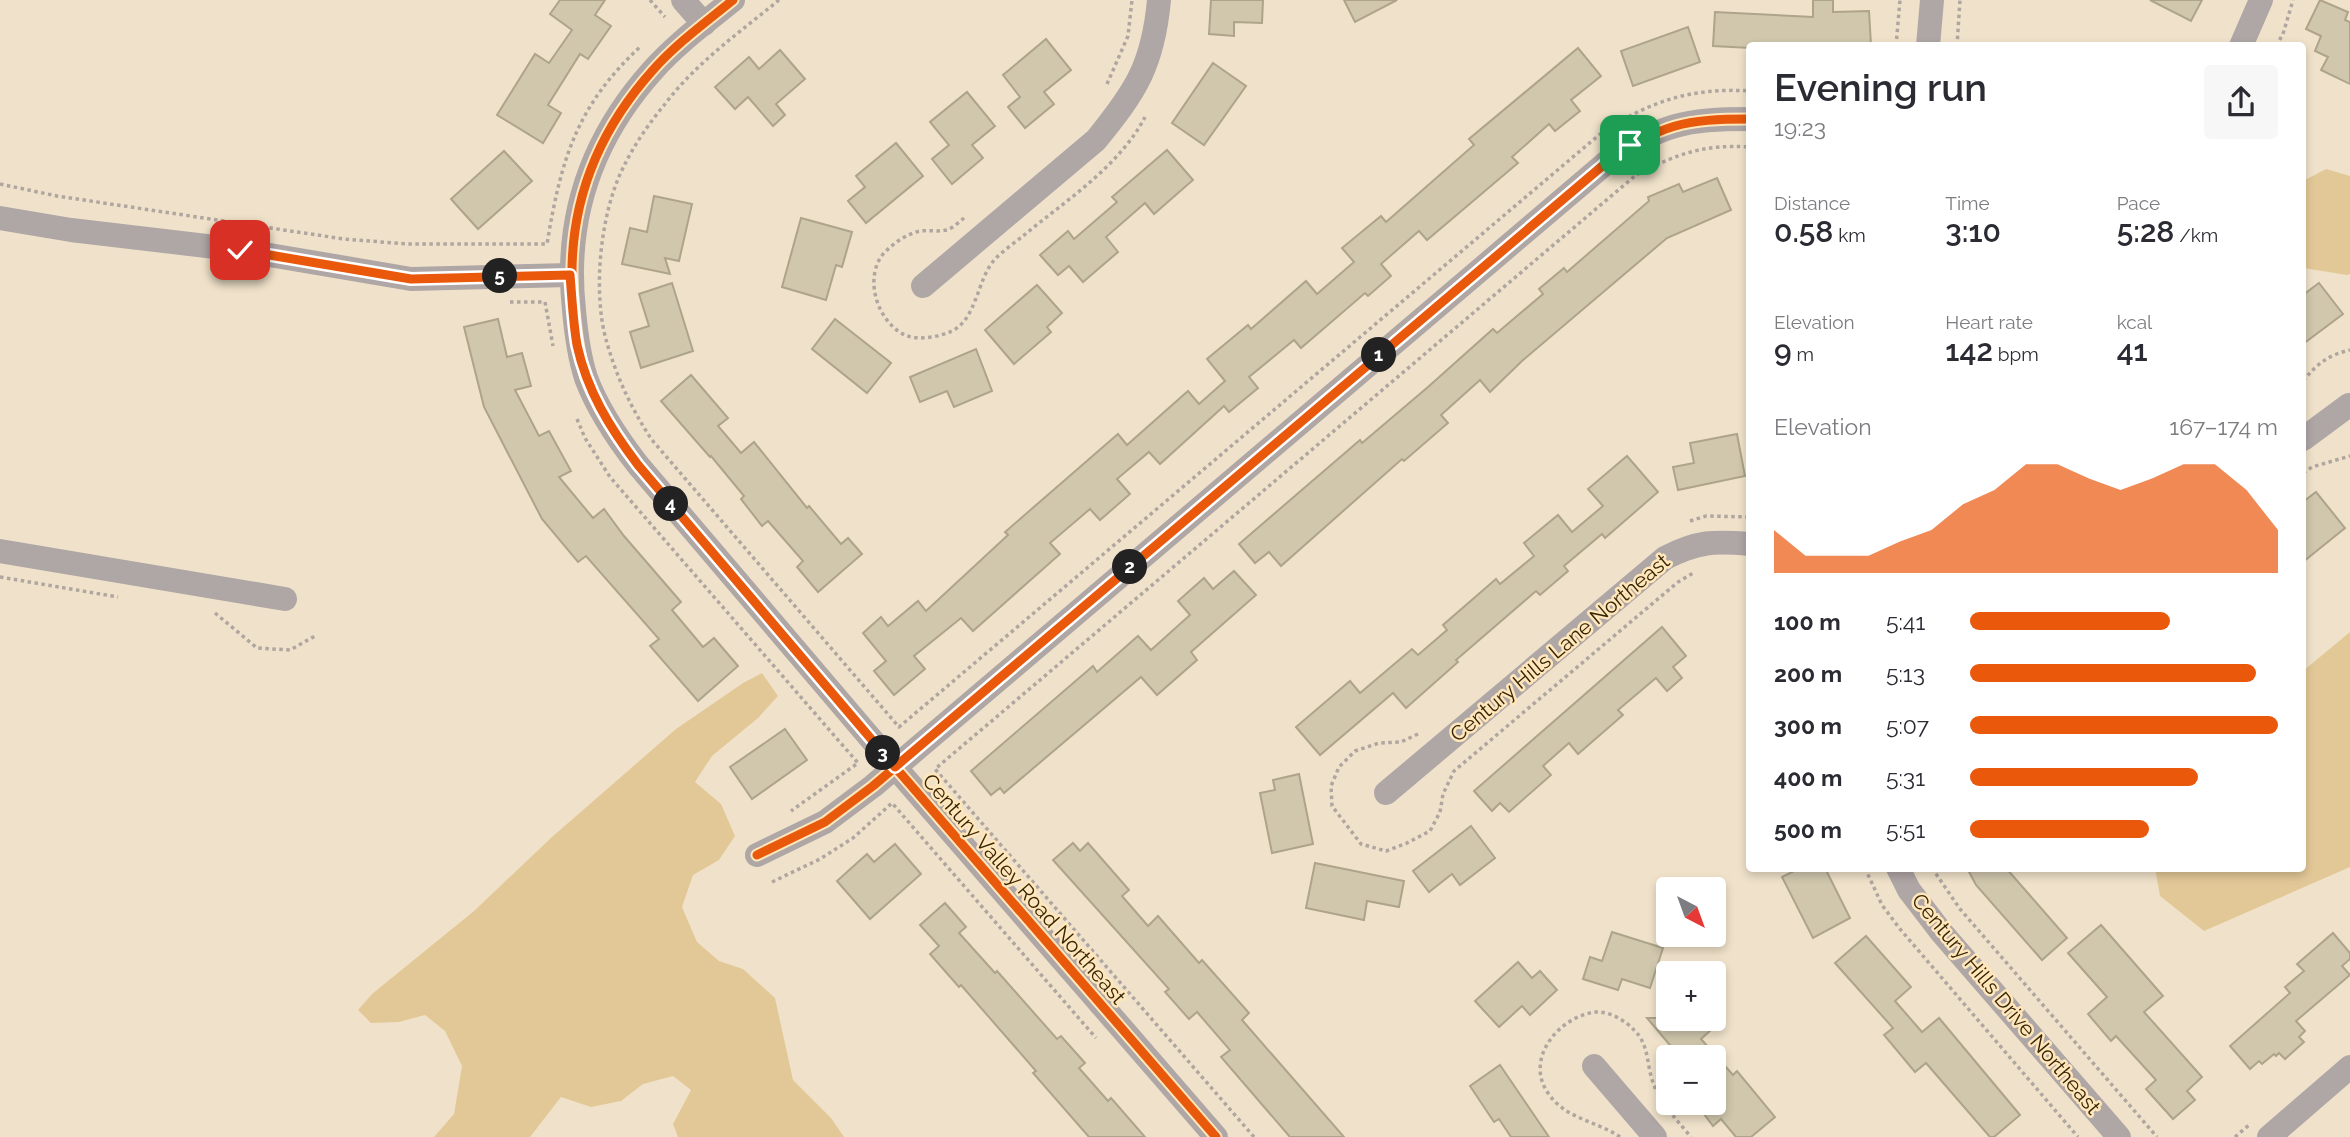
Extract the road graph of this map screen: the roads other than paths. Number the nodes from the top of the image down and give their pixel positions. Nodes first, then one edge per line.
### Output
1 (683, 0) edge
2 (733, 0) edge
3 (1158, 0) edge
4 (1932, 0) edge
5 (2261, 0) edge
6 (704, 24) junction
7 (1928, 42) edge
8 (2243, 42) edge
9 (1746, 119) edge
10 (0, 218) edge
11 (570, 275) junction
12 (923, 286) dead end
13 (2349, 405) edge
14 (2306, 437) edge
15 (1746, 544) edge
16 (0, 551) edge
17 (285, 599) dead end
18 (895, 767) junction
19 (1386, 793) dead end
20 (757, 855) dead end
21 (1900, 872) edge
22 (1594, 1066) dead end
23 (2350, 1067) edge
24 (1216, 1137) edge
25 (1655, 1137) edge
26 (2119, 1137) edge
27 (2269, 1137) edge

1 - 6 street
2 - 6 street, Century Valley Road Northeast
3 - 12 street
4 - 7 street
5 - 8 street
6 - 11 street, Century Valley Road Northeast
9 - 18 street
10 - 11 street
11 - 18 street, Century Valley Road Northeast
13 - 14 street
15 - 19 street, Century Hills Lane Northeast
16 - 17 street
18 - 20 street
18 - 24 street, Century Valley Road Northeast
21 - 26 street, Century Hills Drive Northeast
22 - 25 street
23 - 27 street

